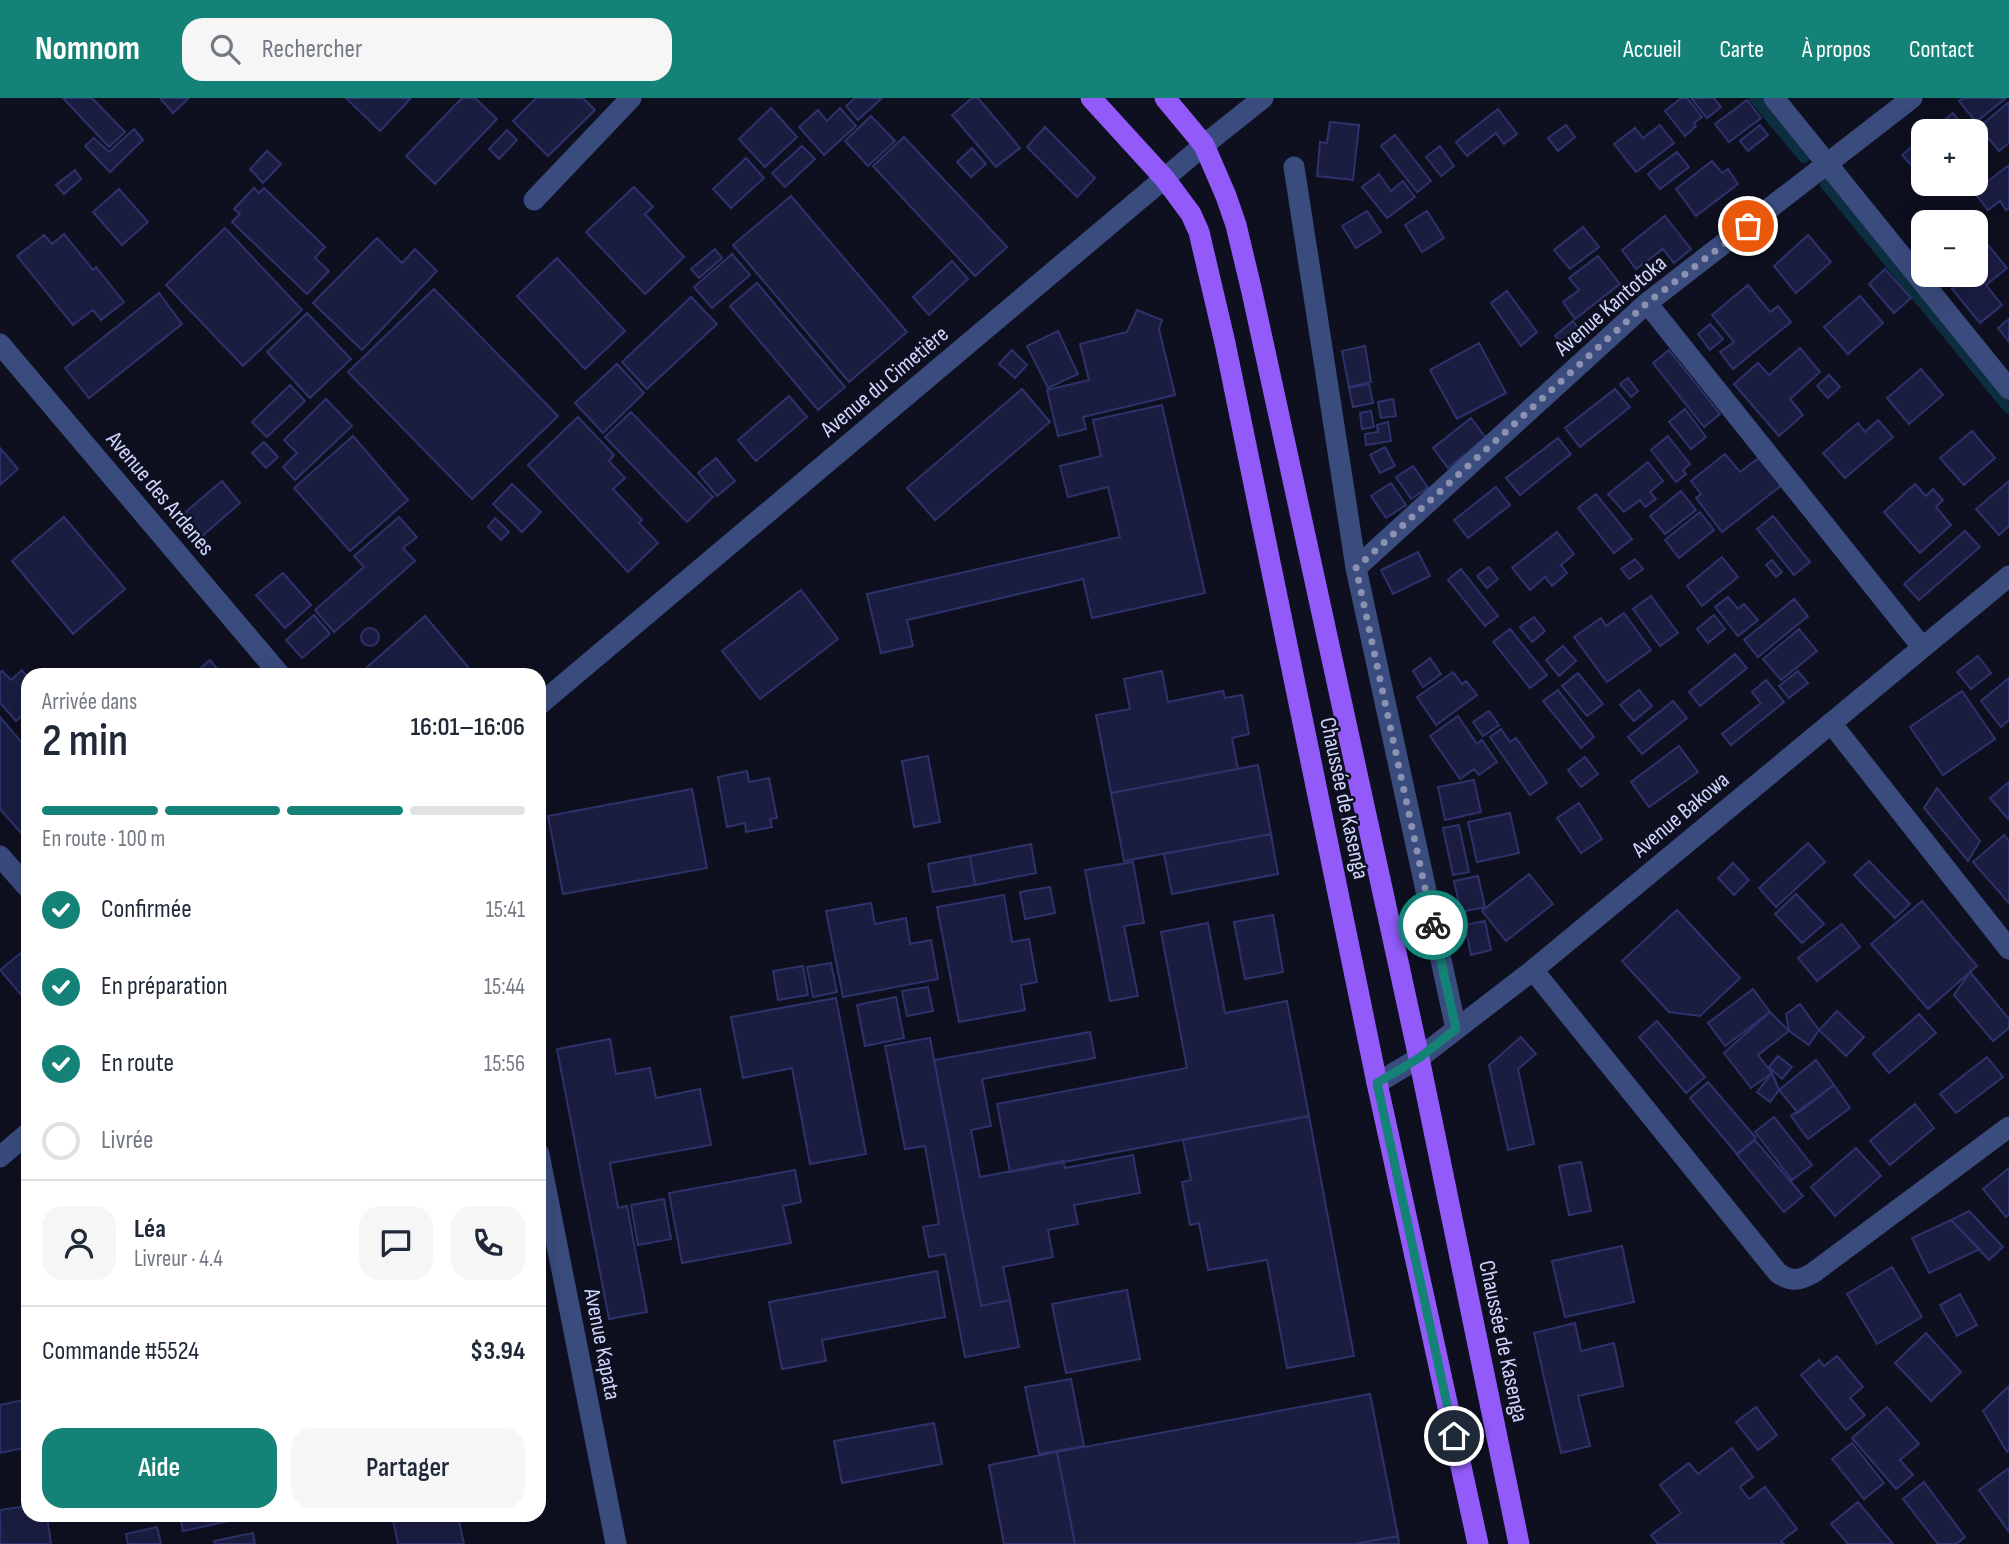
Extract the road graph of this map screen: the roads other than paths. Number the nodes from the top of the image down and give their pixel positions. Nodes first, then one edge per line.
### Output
1 (631, 98) edge
2 (1091, 98) edge
3 (1165, 98) edge
4 (1263, 98) edge
5 (1774, 98) edge
6 (1912, 98) edge
7 (1203, 145) junction
8 (1828, 163) junction
9 (1294, 167) dead end
10 (1165, 179) junction
11 (534, 200) dead end
12 (1647, 303) junction
13 (0, 344) edge
14 (2009, 389) edge
15 (1356, 568) junction
16 (2009, 576) edge
17 (1922, 648) junction
18 (274, 668) edge
19 (546, 699) edge
20 (1831, 723) junction
21 (0, 856) edge
22 (21, 880) edge
23 (2009, 949) edge
24 (1533, 970) junction
25 (1456, 1029) junction
26 (1419, 1058) junction
27 (1377, 1083) junction
28 (2009, 1127) edge
29 (21, 1139) edge
30 (0, 1157) edge
31 (546, 1190) edge
32 (615, 1544) edge
33 (1478, 1544) edge
34 (1519, 1544) edge

1 - 11 street
2 - 10 main road, Chaussée de Kasenga
3 - 7 main road, Chaussée de Kasenga
4 - 7 street, Avenue du Cimetière
5 - 8 street
6 - 8 street, Avenue Kantotoka
7 - 10 street, Avenue du Cimetière
7 - 26 main road, Chaussée de Kasenga
8 - 12 street, Avenue Kantotoka
8 - 14 street
9 - 15 street
10 - 19 street, Avenue du Cimetière
10 - 27 main road, Chaussée de Kasenga
12 - 15 street, Avenue Kantotoka
12 - 17 street
13 - 18 street, Avenue des Ardenes
15 - 25 street
16 - 17 street, Avenue Bakowa
17 - 20 street, Avenue Bakowa
20 - 23 street
20 - 24 street, Avenue Bakowa
21 - 22 street
24 - 25 street, Avenue Bakowa
24 - 28 street
25 - 26 street, Avenue Bakowa
26 - 27 street, Avenue Bakowa
26 - 34 main road, Chaussée de Kasenga
27 - 33 main road, Chaussée de Kasenga
29 - 30 street
31 - 32 street, Avenue Kapata

